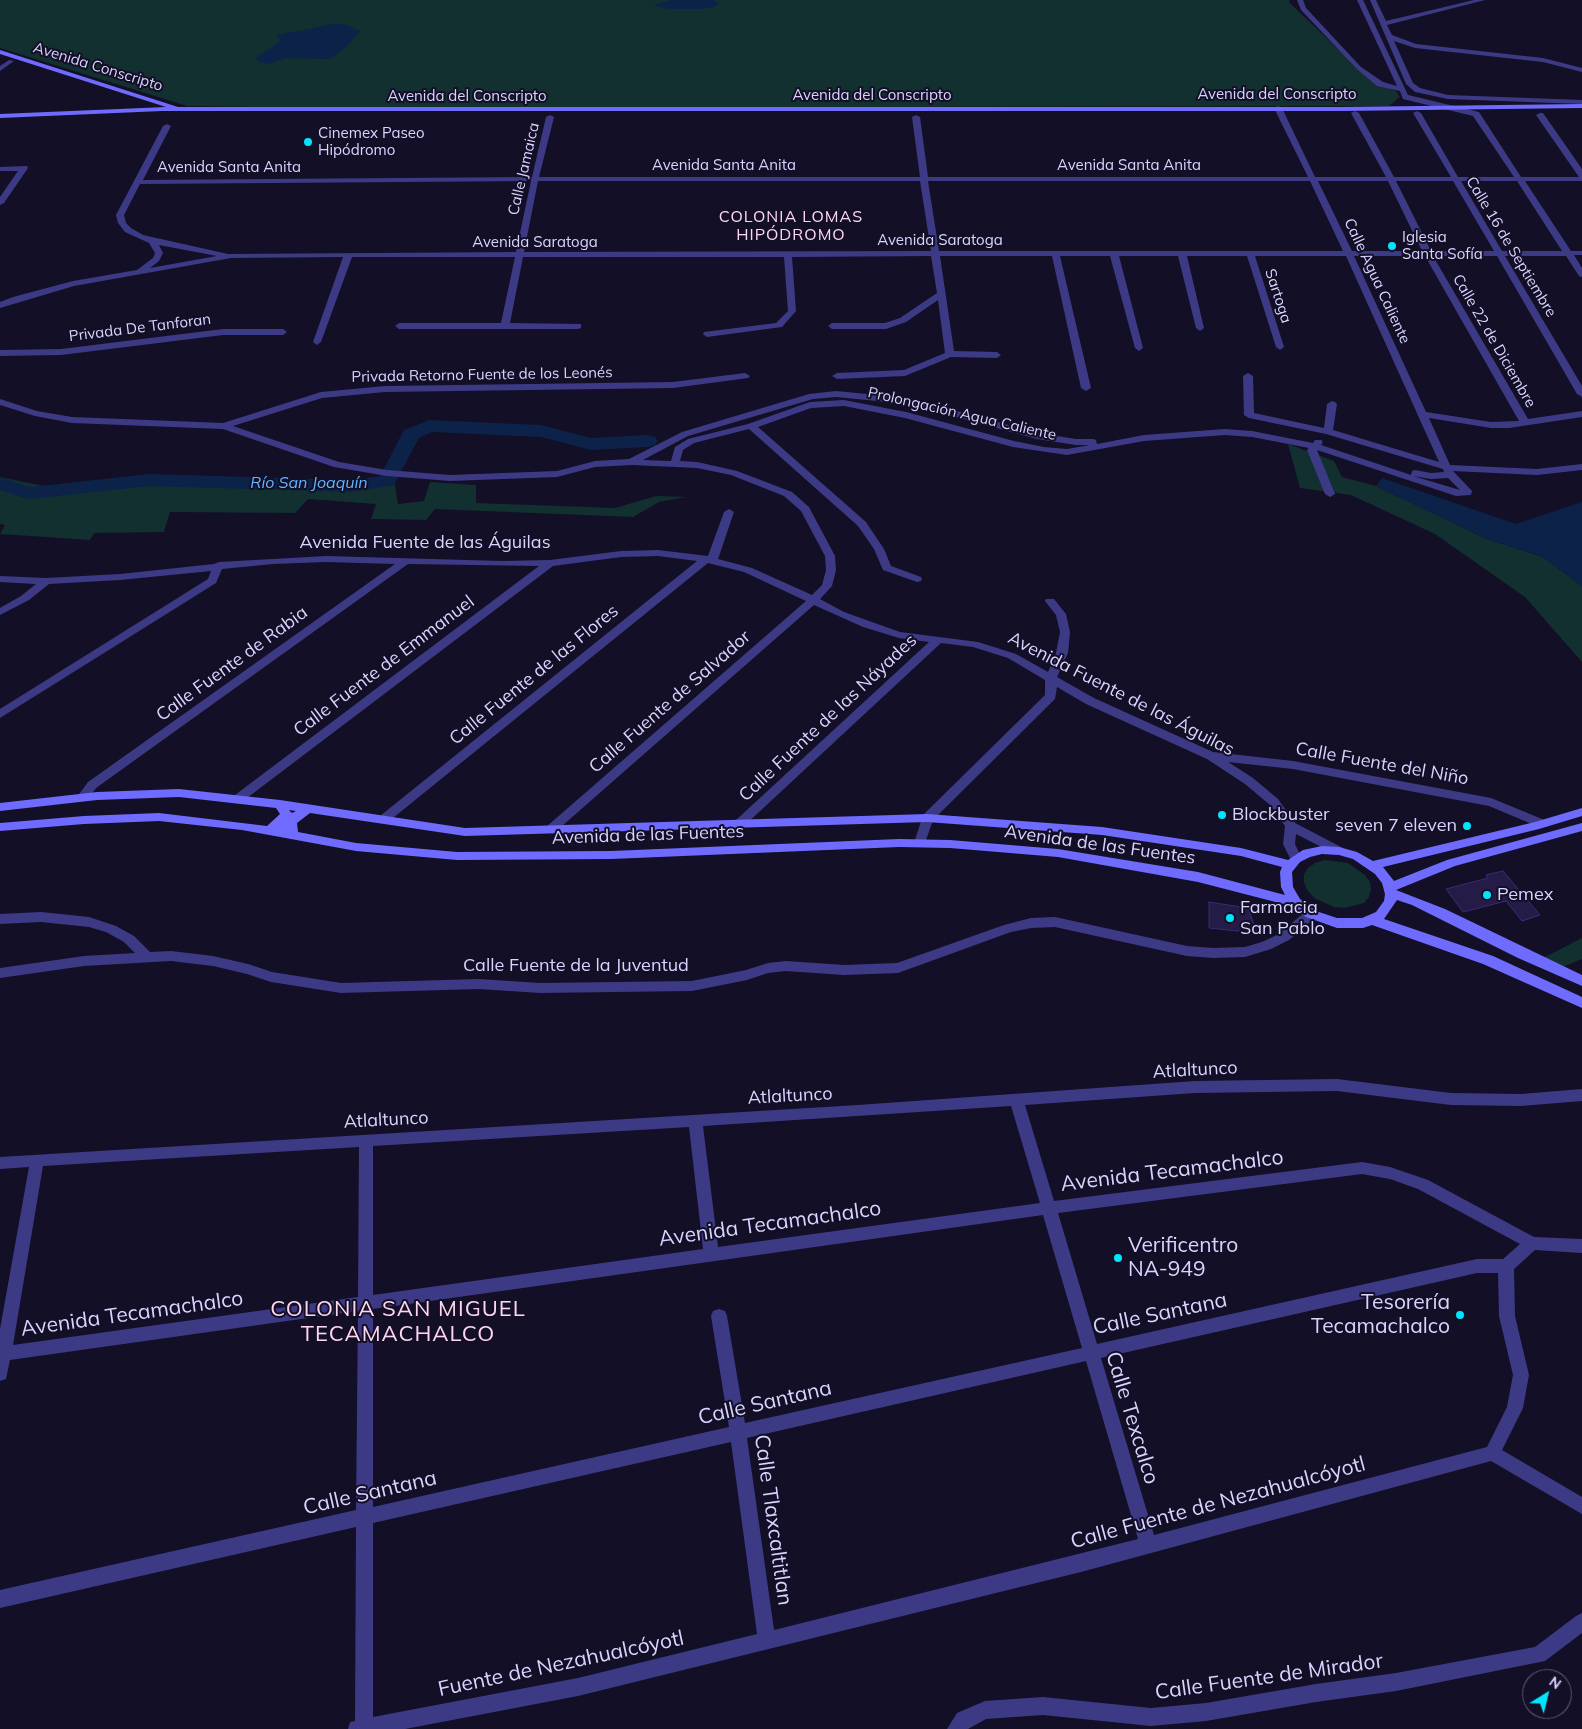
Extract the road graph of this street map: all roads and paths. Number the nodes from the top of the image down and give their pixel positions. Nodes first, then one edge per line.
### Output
1 (1300, 0) edge
2 (1360, 0) edge
3 (1373, 0) edge
4 (1482, 0) edge
5 (1383, 24) junction
6 (1388, 36) junction
7 (0, 52) edge
8 (0, 58) edge
9 (11, 61) junction
10 (0, 69) edge
11 (1582, 70) edge
12 (1404, 94) junction
13 (1582, 102) edge
14 (1582, 106) edge
15 (1448, 107) junction
16 (1396, 108) junction
17 (1280, 111) junction
18 (165, 113) junction
19 (181, 113) junction
20 (1355, 113) junction
21 (1417, 113) junction
22 (1476, 114) junction
23 (1582, 114) edge
24 (1540, 115) junction
25 (0, 116) edge
26 (916, 116) dead end
27 (550, 117) dead end
28 (0, 121) edge
29 (167, 126) dead end
30 (0, 169) edge
31 (1582, 177) edge
32 (1311, 178) junction
33 (1455, 178) junction
34 (1520, 178) junction
35 (535, 179) junction
36 (924, 179) junction
37 (1391, 179) junction
38 (138, 182) junction
39 (0, 203) edge
40 (154, 242) junction
41 (1568, 252) junction
42 (1055, 253) junction
43 (1349, 253) junction
44 (1498, 253) junction
45 (1582, 253) edge
46 (788, 254) junction
47 (934, 254) junction
48 (1114, 254) junction
49 (1182, 254) junction
50 (1250, 254) junction
51 (1428, 254) junction
52 (231, 256) junction
53 (348, 256) junction
54 (519, 256) junction
55 (139, 273) junction
56 (1582, 274) edge
57 (941, 294) junction
58 (0, 305) edge
59 (398, 326) dead end
60 (578, 326) dead end
61 (832, 326) dead end
62 (505, 327) junction
63 (1200, 328) dead end
64 (283, 332) dead end
65 (707, 334) dead end
66 (317, 342) dead end
67 (1139, 348) dead end
68 (1280, 348) dead end
69 (0, 353) edge
70 (950, 354) junction
71 (997, 355) dead end
72 (745, 376) dead end
73 (837, 376) dead end
74 (1248, 376) dead end
75 (1086, 388) dead end
76 (1582, 394) edge
77 (0, 402) edge
78 (1332, 404) dead end
79 (761, 410) junction
80 (947, 410) junction
81 (1423, 414) junction
82 (1582, 414) edge
83 (770, 419) junction
84 (1525, 423) junction
85 (940, 424) junction
86 (224, 426) junction
87 (750, 426) junction
88 (1328, 432) junction
89 (1317, 444) junction
90 (632, 462) junction
91 (674, 464) junction
92 (1582, 466) edge
93 (1449, 471) junction
94 (1330, 494) dead end
95 (729, 512) dead end
96 (709, 560) junction
97 (405, 562) junction
98 (550, 563) junction
99 (219, 565) junction
100 (0, 579) edge
101 (917, 580) dead end
102 (46, 581) junction
103 (813, 600) junction
104 (1050, 601) dead end
105 (0, 612) edge
106 (939, 639) junction
107 (1051, 679) junction
108 (0, 714) edge
109 (1211, 756) junction
110 (83, 797) junction
111 (239, 798) junction
112 (280, 804) junction
113 (0, 807) edge
114 (309, 808) junction
115 (1582, 812) edge
116 (927, 818) junction
117 (384, 819) junction
118 (740, 823) junction
119 (1542, 824) junction
120 (1291, 826) junction
121 (0, 827) edge
122 (1582, 827) edge
123 (269, 830) junction
124 (550, 830) junction
125 (294, 836) junction
126 (920, 843) junction
127 (1339, 851) junction
128 (1292, 862) junction
129 (1374, 865) junction
130 (1390, 891) junction
131 (1295, 902) junction
132 (1311, 914) junction
133 (0, 919) edge
134 (1373, 920) junction
135 (147, 957) junction
136 (0, 973) edge
137 (1582, 981) edge
138 (1582, 1003) edge
139 (1582, 1095) edge
140 (1017, 1100) junction
141 (696, 1120) junction
142 (366, 1141) junction
143 (37, 1161) junction
144 (0, 1163) edge
145 (1048, 1208) junction
146 (1532, 1242) junction
147 (1582, 1246) edge
148 (711, 1254) junction
149 (1506, 1266) junction
150 (366, 1303) junction
151 (719, 1316) dead end
152 (2, 1353) edge
153 (1090, 1353) junction
154 (0, 1374) edge
155 (738, 1432) junction
156 (1492, 1453) junction
157 (1582, 1506) edge
158 (366, 1517) junction
159 (1148, 1545) junction
160 (0, 1599) edge
161 (1582, 1622) edge
162 (767, 1640) junction
163 (360, 1728) edge
164 (956, 1729) edge

1 - 12 street
2 - 12 street
3 - 5 street
4 - 5 street
5 - 6 street
6 - 11 street
6 - 13 street
7 - 19 main road, Avenida Conscripto
8 - 9 main road, Avenida Conscripto
9 - 10 street
9 - 18 main road, Avenida Conscripto
12 - 15 street
12 - 16 street
14 - 15 main road, Avenida del Conscripto
15 - 16 main road, Avenida del Conscripto
15 - 22 street
16 - 17 main road, Avenida del Conscripto
17 - 19 main road, Avenida del Conscripto
17 - 20 main road, Avenida del Conscripto
17 - 32 street, Calle Agua Caliente
18 - 19 main road, Avenida del Conscripto
18 - 25 main road
18 - 28 main road
20 - 21 main road, Avenida del Conscripto
20 - 37 street, Calle 22 de Diciembre
21 - 22 main road, Avenida del Conscripto
21 - 33 street, Calle 16 de Septiembre
22 - 24 main road, Avenida del Conscripto
22 - 34 street
23 - 24 main road, Avenida del Conscripto
24 - 31 street
26 - 36 street
27 - 35 street, Calle Jamaica
29 - 38 street
30 - 39 street
31 - 34 street, Avenida Santa Anita
32 - 36 street, Avenida Santa Anita
32 - 37 street, Avenida Santa Anita
32 - 43 street, Calle Agua Caliente
33 - 34 street, Avenida Santa Anita
33 - 37 street, Avenida Santa Anita
33 - 44 street, Calle 16 de Septiembre
34 - 41 street
35 - 36 street, Avenida Santa Anita
35 - 38 street, Avenida Santa Anita
35 - 54 street, Calle Jamaica
36 - 47 street
37 - 51 street, Calle 22 de Diciembre
38 - 40 street
40 - 52 street
40 - 55 street
41 - 44 street, Avenida Saratoga
41 - 45 street, Avenida Saratoga
41 - 56 street
42 - 47 street, Avenida Saratoga
42 - 48 street, Avenida Saratoga
42 - 75 street
43 - 50 street, Avenida Saratoga
43 - 51 street, Avenida Saratoga
43 - 81 street, Calle Agua Caliente
44 - 51 street, Avenida Saratoga
44 - 76 street, Calle 16 de Septiembre
46 - 47 street, Avenida Saratoga
46 - 54 street, Avenida Saratoga
46 - 65 street
47 - 57 street
48 - 49 street, Avenida Saratoga
48 - 67 street
49 - 50 street, Avenida Saratoga
49 - 63 street
50 - 68 street, Sartoga
51 - 84 street, Calle 22 de Diciembre
52 - 53 street, Avenida Saratoga
52 - 55 street
53 - 54 street, Avenida Saratoga
53 - 66 street
54 - 62 street, Calle Jamaica
55 - 58 street
57 - 61 street
57 - 70 street
59 - 62 street
60 - 62 street
64 - 69 street, Privada De Tanforan
70 - 71 street
70 - 73 street
72 - 86 street, Privada Retorno Fuente de los Leonés
74 - 88 street
77 - 86 street
78 - 88 street
79 - 80 street, Prolongación Agua Caliente
79 - 83 street
79 - 90 street, Prolongación Agua Caliente
80 - 85 street
80 - 89 street, Prolongación Agua Caliente
81 - 84 street
81 - 93 street, Calle Agua Caliente
82 - 84 street
83 - 85 street, Prolongación Agua Caliente
83 - 87 street, Prolongación Agua Caliente
85 - 89 street, Prolongación Agua Caliente
86 - 90 street, Calle Fuente de Salvador
87 - 91 street, Prolongación Agua Caliente
87 - 101 street
88 - 93 street
89 - 93 street, Prolongación Agua Caliente
89 - 93 street, Prolongación Agua Caliente
89 - 94 street
90 - 91 street, Calle Fuente de Salvador
91 - 103 street, Calle Fuente de Salvador
92 - 93 street
95 - 96 street
96 - 98 street, Avenida Fuente de las Águilas
96 - 103 street, Avenida Fuente de las Águilas
96 - 117 street, Calle Fuente de las Flores
97 - 98 street, Avenida Fuente de las Águilas
97 - 99 street, Avenida Fuente de las Águilas
97 - 110 street, Calle Fuente de Rabia
98 - 111 street, Calle Fuente de Emmanuel
99 - 102 street, Avenida Fuente de las Águilas
99 - 108 street
100 - 102 street, Avenida Fuente de las Águilas
102 - 105 street
103 - 106 street, Avenida Fuente de las Águilas
103 - 124 street, Calle Fuente de Salvador
104 - 107 street
106 - 107 street, Avenida Fuente de las Águilas
106 - 118 street, Calle Fuente de las Náyades
107 - 109 street, Avenida Fuente de las Águilas
107 - 116 street
109 - 119 street, Calle Fuente del Niño
109 - 120 street, Avenida Fuente de las Águilas
110 - 111 main road, Avenida de las Fuentes
110 - 113 main road, Avenida de las Fuentes
111 - 112 main road, Avenida de las Fuentes
112 - 114 main road, Avenida de las Fuentes
112 - 123 main road
114 - 117 main road, Avenida de las Fuentes
114 - 125 main road
115 - 119 main road
116 - 118 main road, Avenida de las Fuentes
116 - 126 street
116 - 128 main road, Avenida de las Fuentes
117 - 124 main road, Avenida de las Fuentes
118 - 124 main road, Avenida de las Fuentes
119 - 129 main road
120 - 127 street, Avenida Fuente de las Águilas
120 - 128 street
121 - 123 main road, Avenida de las Fuentes
122 - 130 main road
123 - 125 main road, Avenida de las Fuentes
125 - 126 main road, Avenida de las Fuentes
126 - 131 main road, Avenida de las Fuentes
127 - 128 main road
127 - 129 main road
128 - 131 main road
129 - 130 main road
130 - 134 main road
130 - 137 main road
131 - 132 main road
132 - 134 main road
132 - 135 street, Calle Fuente de la Juventud
133 - 135 street
134 - 138 main road
135 - 136 street, Calle Fuente de la Juventud
139 - 140 street, Atlaltunco
140 - 141 street, Atlaltunco
140 - 145 street, Calle Texcalco
141 - 142 street, Atlaltunco
141 - 148 street
142 - 143 street, Atlaltunco
142 - 150 street
143 - 144 street, Atlaltunco
143 - 152 street
145 - 146 street, Avenida Tecamachalco
145 - 148 street, Avenida Tecamachalco
145 - 153 street, Calle Texcalco
146 - 147 street
146 - 149 street
148 - 150 street, Avenida Tecamachalco
149 - 153 street, Calle Santana
149 - 156 street
150 - 152 street, Avenida Tecamachalco
150 - 158 street
151 - 155 street, Calle Tlaxcaltitlan
152 - 154 street
153 - 155 street, Calle Santana
153 - 159 street, Calle Texcalco
155 - 158 street, Calle Santana
155 - 162 street, Calle Tlaxcaltitlan
156 - 157 street
156 - 159 street, Calle Fuente de Nezahualcóyotl
158 - 160 street, Calle Santana
158 - 163 street
159 - 162 street, Calle Fuente de Nezahualcóyotl
161 - 164 street, Calle Fuente de Mirador
162 - 163 street, Fuente de Nezahualcóyotl

